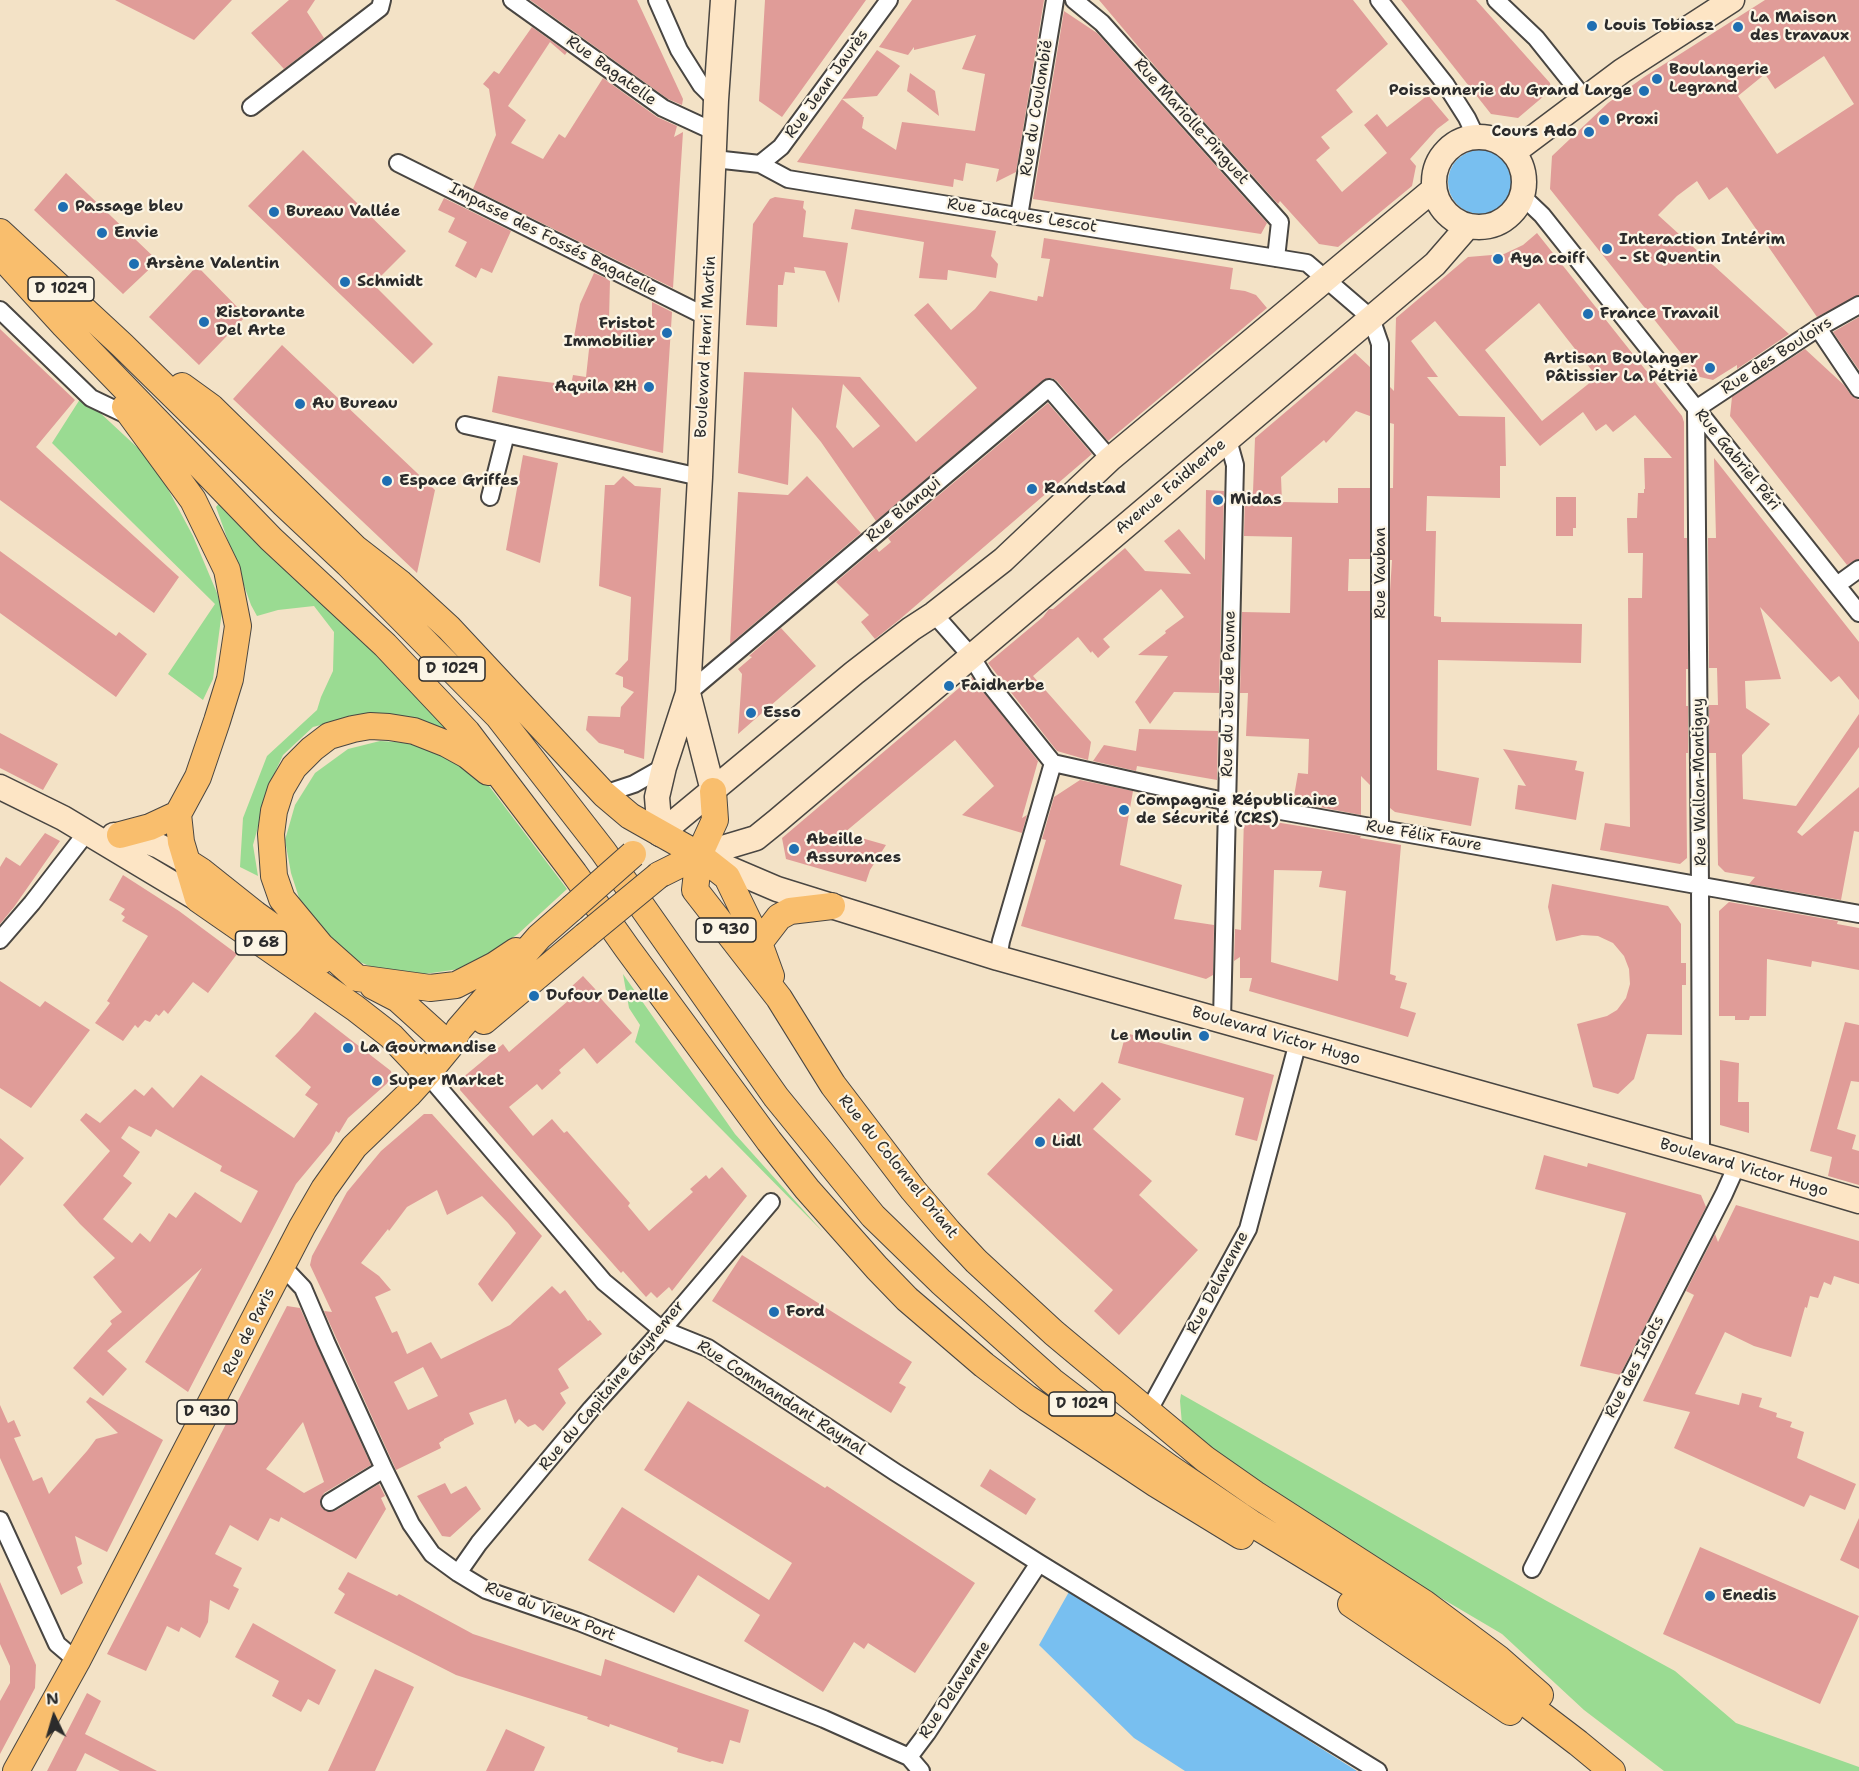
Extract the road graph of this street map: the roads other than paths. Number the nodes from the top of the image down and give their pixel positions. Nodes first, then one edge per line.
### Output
1 (382, 0) edge
2 (512, 0) edge
3 (657, 0) edge
4 (723, 0) edge
5 (889, 0) edge
6 (1055, 0) edge
7 (1074, 0) edge
8 (1379, 0) edge
9 (1496, 0) edge
10 (1732, 0) edge
11 (1584, 98) junction
12 (716, 100) junction
13 (251, 107) dead end
14 (715, 132) junction
15 (1476, 137) junction
16 (1514, 152) junction
17 (714, 159) junction
18 (398, 163) dead end
19 (760, 164) junction
20 (1434, 189) junction
21 (1523, 197) junction
22 (1019, 216) junction
23 (1468, 226) junction
24 (0, 232) edge
25 (0, 255) edge
26 (1276, 258) junction
27 (1327, 279) junction
28 (1859, 305) edge
29 (0, 310) edge
30 (707, 317) junction
31 (1371, 318) junction
32 (64, 325) junction
33 (1818, 328) junction
34 (122, 345) junction
35 (1859, 389) edge
36 (1696, 409) junction
37 (134, 419) junction
38 (465, 425) dead end
39 (506, 434) junction
40 (1228, 440) junction
41 (1110, 459) junction
42 (700, 477) junction
43 (490, 497) dead end
44 (1859, 569) edge
45 (1837, 585) junction
46 (1859, 613) edge
47 (934, 614) junction
48 (971, 656) junction
49 (688, 693) junction
50 (1053, 763) junction
51 (664, 766) junction
52 (0, 787) edge
53 (512, 789) junction
54 (713, 791) junction
55 (604, 794) junction
56 (1226, 801) junction
57 (178, 814) junction
58 (1380, 828) junction
59 (87, 832) junction
60 (660, 834) junction
61 (120, 835) junction
62 (699, 855) junction
63 (187, 862) junction
64 (1700, 886) junction
65 (198, 899) junction
66 (832, 906) junction
67 (1859, 914) edge
68 (539, 937) junction
69 (0, 940) edge
70 (759, 943) junction
71 (998, 958) junction
72 (357, 978) junction
73 (779, 998) junction
74 (1222, 1020) junction
75 (1298, 1042) junction
76 (450, 1046) junction
77 (427, 1074) junction
78 (1701, 1155) junction
79 (1737, 1165) junction
80 (1859, 1201) edge
81 (771, 1202) dead end
82 (282, 1266) junction
83 (661, 1329) junction
84 (1148, 1412) junction
85 (384, 1469) junction
86 (330, 1502) dead end
87 (0, 1520) edge
88 (1039, 1563) junction
89 (1532, 1569) dead end
90 (458, 1573) junction
91 (77, 1660) junction
92 (909, 1757) junction
93 (16, 1771) edge
94 (921, 1771) edge
95 (1378, 1771) edge
96 (1587, 1771) edge
97 (1615, 1771) edge

1 - 13 street
2 - 14 street, Rue Bagatelle
3 - 12 street
4 - 12 street, Boulevard Henri Martin
5 - 19 street, Rue Jean Jaurès
6 - 22 street, Rue du Coulombié
7 - 26 street, Rue Mariolle-Pinguet
8 - 15 street
9 - 11 street
10 - 11 street
11 - 16 street
12 - 14 street, Boulevard Henri Martin
14 - 17 street, Boulevard Henri Martin
15 - 16 street
15 - 20 street
16 - 21 street
17 - 19 street, Rue Jacques Lescot
17 - 30 street, Boulevard Henri Martin
18 - 30 street, Impasse des Fossés Bagatelle
19 - 22 street, Rue Jacques Lescot
20 - 23 street
20 - 27 street
21 - 23 street
21 - 36 street, Rue Gabriel Péri
22 - 26 street, Rue Jacques Lescot
23 - 31 street, Avenue Faidherbe
24 - 34 main road, D 1029
25 - 32 main road, D 1029
26 - 27 street, Rue Jacques Lescot
27 - 31 street
27 - 41 street
28 - 33 street, Rue des Bouloirs
29 - 37 street
30 - 42 street, Boulevard Henri Martin
31 - 40 street, Avenue Faidherbe
31 - 58 street, Rue Vauban
32 - 37 main road
32 - 53 main road, D 1029
33 - 35 street
33 - 36 street, Rue des Bouloirs
34 - 55 main road
34 - 97 main road, D 1029
36 - 45 street, Rue Gabriel Péri
36 - 64 street, Rue Wallon-Montigny
37 - 57 main road
38 - 39 street
39 - 42 street
39 - 43 street
40 - 48 street, Avenue Faidherbe
40 - 56 street, Rue du Jeu de Paume
41 - 47 street
41 - 49 street, Rue Blanqui
42 - 49 street, Boulevard Henri Martin
44 - 45 street
45 - 46 street, Rue Gabriel Péri
47 - 48 street
47 - 54 street
48 - 50 street
48 - 62 street, Avenue Faidherbe
49 - 51 street, Boulevard Henri Martin
49 - 54 street, Boulevard Henri Martin
50 - 56 street, Rue Félix Faure
50 - 71 street
51 - 55 street
51 - 60 street, Boulevard Henri Martin
52 - 59 street, D 68
53 - 72 main road
53 - 96 main road, D 1029
54 - 60 street
54 - 62 main road
55 - 60 main road
56 - 58 street, Rue Félix Faure
56 - 74 street, Rue du Jeu de Paume
57 - 61 main road
57 - 63 main road
58 - 64 street, Rue Félix Faure
59 - 61 street, D 68
59 - 65 street, D 68
59 - 69 street
60 - 62 main road
60 - 68 main road, Rue de Paris / D 930, bridge
61 - 63 street, D 68
62 - 66 street, Boulevard Victor Hugo
62 - 70 main road
62 - 73 main road, D 930
62 - 76 main road, Rue de Paris / D 930, bridge
63 - 65 main road
63 - 72 main road, D 68
64 - 67 street, Rue Félix Faure
64 - 78 street, Rue Wallon-Montigny
65 - 77 main road, D 68
66 - 70 main road
66 - 71 street, Boulevard Victor Hugo
68 - 72 main road
68 - 76 main road, Rue de Paris / D 930
70 - 73 main road, D 930
71 - 74 street, Boulevard Victor Hugo
72 - 76 main road, D 68
73 - 84 main road, Rue du Colonnel Driant
74 - 75 street, Boulevard Victor Hugo
75 - 78 street, Boulevard Victor Hugo
75 - 84 street, Rue Delavenne
76 - 77 main road, Rue de Paris / D 930
77 - 82 main road, Rue de Paris / D 930
77 - 83 street, Rue Commandant Raynal
78 - 79 street, Boulevard Victor Hugo
79 - 80 street, Boulevard Victor Hugo
79 - 89 street, Rue des Islots
81 - 83 street, Rue du Capitaine Guynemer
82 - 85 street, Rue du Vieux Port
82 - 91 main road, Rue de Paris / D 930
83 - 88 street, Rue Commandant Raynal
83 - 90 street, Rue du Capitaine Guynemer
84 - 97 main road, Rue du Colonnel Driant
85 - 86 street
85 - 90 street, Rue du Vieux Port
87 - 91 street
88 - 92 street, Rue Delavenne
88 - 95 street, Rue Commandant Raynal
90 - 92 street, Rue du Vieux Port
91 - 93 main road, Rue de Paris / D 930
92 - 94 street

